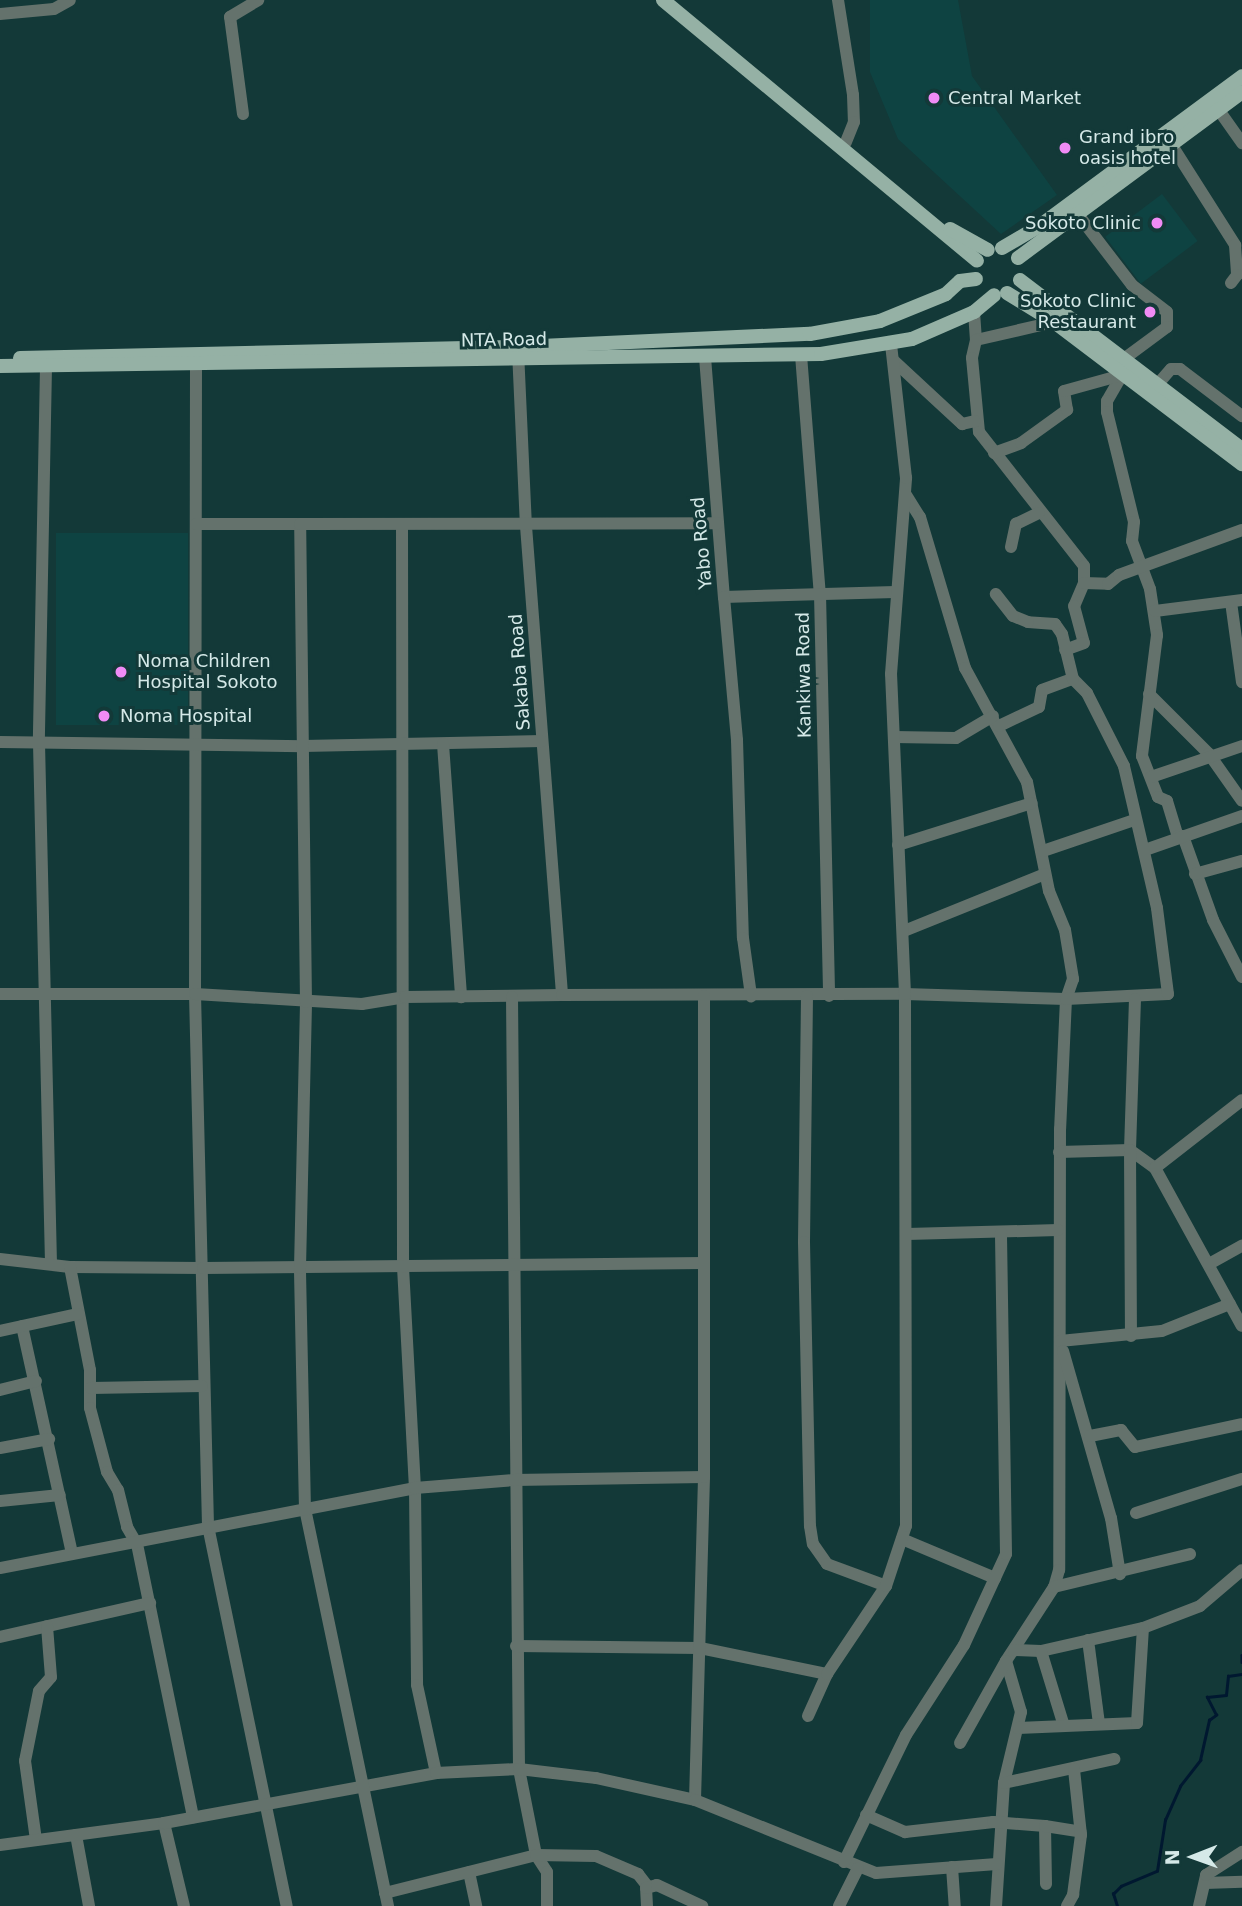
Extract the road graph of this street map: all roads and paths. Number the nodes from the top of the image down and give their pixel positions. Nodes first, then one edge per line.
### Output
1 (70, 0) edge
2 (257, 0) edge
3 (663, 0) edge
4 (678, 0) edge
5 (838, 0) edge
6 (0, 14) edge
7 (1242, 76) edge
8 (1242, 92) edge
9 (1218, 109) junction
10 (243, 114) dead end
11 (846, 142) junction
12 (1242, 143) edge
13 (1171, 144) junction
14 (1076, 212) junction
15 (989, 253) junction
16 (1018, 258) junction
17 (976, 279) junction
18 (1020, 280) junction
19 (1231, 283) dead end
20 (1001, 294) junction
21 (974, 312) junction
22 (1054, 322) junction
23 (976, 340) junction
24 (891, 344) junction
25 (518, 353) junction
26 (801, 355) junction
27 (705, 357) junction
28 (0, 358) edge
29 (894, 361) junction
30 (196, 364) junction
31 (0, 366) edge
32 (46, 367) junction
33 (1122, 368) junction
34 (1157, 385) junction
35 (1242, 416) edge
36 (975, 421) junction
37 (1242, 449) edge
38 (994, 453) junction
39 (1242, 464) edge
40 (906, 495) junction
41 (1039, 513) junction
42 (718, 523) junction
43 (196, 524) junction
44 (300, 524) junction
45 (402, 524) junction
46 (526, 526) junction
47 (1242, 530) edge
48 (1011, 547) dead end
49 (1141, 566) junction
50 (1084, 583) junction
51 (895, 592) junction
52 (820, 594) junction
53 (996, 594) dead end
54 (724, 597) junction
55 (1236, 601) edge
56 (1155, 611) junction
57 (1065, 650) junction
58 (1073, 679) junction
59 (1242, 682) edge
60 (1149, 694) junction
61 (996, 721) junction
62 (894, 737) junction
63 (542, 741) junction
64 (0, 742) edge
65 (196, 742) junction
66 (39, 743) junction
67 (401, 744) junction
68 (443, 744) junction
69 (303, 746) junction
70 (1242, 746) edge
71 (1209, 754) junction
72 (1151, 777) junction
73 (1242, 801) edge
74 (1032, 803) junction
75 (1242, 816) edge
76 (1134, 820) junction
77 (1183, 836) junction
78 (898, 845) junction
79 (1145, 850) junction
80 (1043, 851) junction
81 (1242, 861) edge
82 (1045, 874) junction
83 (1195, 874) junction
84 (904, 931) junction
85 (1242, 977) edge
86 (44, 993) junction
87 (0, 994) edge
88 (195, 994) junction
89 (905, 994) junction
90 (562, 995) junction
91 (704, 996) junction
92 (751, 996) junction
93 (807, 996) junction
94 (829, 996) junction
95 (405, 997) junction
96 (461, 997) junction
97 (512, 998) junction
98 (1066, 999) junction
99 (1135, 999) junction
100 (306, 1002) junction
101 (1242, 1100) edge
102 (1130, 1150) junction
103 (1059, 1152) junction
104 (1155, 1168) junction
105 (1058, 1230) junction
106 (1001, 1233) junction
107 (906, 1234) junction
108 (1242, 1246) edge
109 (0, 1259) edge
110 (51, 1262) junction
111 (704, 1263) junction
112 (1209, 1264) junction
113 (70, 1267) junction
114 (403, 1267) junction
115 (512, 1267) junction
116 (203, 1268) junction
117 (300, 1268) junction
118 (1230, 1304) junction
119 (78, 1314) junction
120 (22, 1326) junction
121 (1242, 1326) edge
122 (0, 1331) edge
123 (1130, 1336) junction
124 (1060, 1341) junction
125 (36, 1381) junction
126 (202, 1386) junction
127 (91, 1388) junction
128 (0, 1390) edge
129 (1242, 1424) edge
130 (1090, 1436) junction
131 (48, 1439) junction
132 (0, 1448) edge
133 (704, 1477) junction
134 (1242, 1479) edge
135 (514, 1480) junction
136 (415, 1488) junction
137 (60, 1495) junction
138 (0, 1501) edge
139 (305, 1510) junction
140 (1136, 1513) dead end
141 (208, 1526) junction
142 (902, 1539) junction
143 (137, 1544) junction
144 (72, 1553) junction
145 (1190, 1554) dead end
146 (0, 1568) edge
147 (1242, 1570) edge
148 (1120, 1574) junction
149 (995, 1578) junction
150 (886, 1586) junction
151 (1054, 1587) junction
152 (150, 1603) junction
153 (47, 1626) junction
154 (1143, 1628) junction
155 (0, 1637) edge
156 (1088, 1640) junction
157 (516, 1646) junction
158 (700, 1648) junction
159 (1041, 1651) junction
160 (1010, 1656) junction
161 (827, 1674) junction
162 (808, 1717) dead end
163 (1099, 1723) junction
164 (1064, 1726) junction
165 (1018, 1728) junction
166 (960, 1743) dead end
167 (1114, 1759) dead end
168 (519, 1769) junction
169 (1074, 1769) junction
170 (436, 1773) junction
171 (1004, 1783) junction
172 (362, 1787) junction
173 (695, 1800) junction
174 (266, 1806) junction
175 (866, 1815) junction
176 (193, 1817) junction
177 (1000, 1822) junction
178 (164, 1823) junction
179 (1045, 1826) junction
180 (1081, 1832) junction
181 (76, 1835) junction
182 (36, 1840) junction
183 (0, 1845) edge
184 (1242, 1853) edge
185 (537, 1855) junction
186 (844, 1862) junction
187 (998, 1864) junction
188 (952, 1867) junction
189 (858, 1868) junction
190 (469, 1872) junction
191 (1242, 1882) edge
192 (1205, 1883) junction
193 (1046, 1884) dead end
194 (648, 1887) junction
195 (385, 1893) junction
196 (89, 1906) edge
197 (184, 1906) edge
198 (287, 1906) edge
199 (388, 1906) edge
200 (476, 1906) edge
201 (547, 1906) edge
202 (647, 1906) edge
203 (702, 1906) edge
204 (839, 1906) edge
205 (955, 1906) edge
206 (996, 1906) edge
207 (1068, 1906) edge
208 (1199, 1906) edge

1 - 6 street
2 - 10 street
3 - 15 main road
4 - 11 main road
5 - 11 street
7 - 15 main road
8 - 9 main road
9 - 12 street
9 - 13 main road
11 - 15 main road
13 - 14 main road
13 - 19 street
14 - 16 main road
14 - 33 street
15 - 16 main road
15 - 17 main road
16 - 18 main road
17 - 20 main road
17 - 25 main road, NTA Road
18 - 20 main road, NTA Road
18 - 33 main road
20 - 21 main road, NTA Road
20 - 22 main road
21 - 23 street
21 - 24 main road, NTA Road
22 - 23 street
22 - 33 main road
23 - 36 street
24 - 26 main road, NTA Road
24 - 29 street
25 - 27 main road, NTA Road
25 - 28 main road, NTA Road
25 - 30 main road, NTA Road
25 - 46 street, Sakaba Road
26 - 27 main road, NTA Road
26 - 52 street, Kankiwa Road
27 - 42 street, Yabo Road
29 - 36 street
29 - 40 street
30 - 32 main road, NTA Road
30 - 43 street
31 - 32 main road, NTA Road
32 - 66 street
33 - 34 main road
33 - 38 street
33 - 39 main road
33 - 49 street
34 - 35 street
34 - 37 main road
36 - 38 street
38 - 41 street
40 - 51 street
40 - 61 street
41 - 48 street
41 - 50 street
42 - 46 street
42 - 54 street, Yabo Road
43 - 44 street
43 - 65 street
44 - 45 street
44 - 69 street
45 - 46 street
45 - 67 street
46 - 63 street, Sakaba Road
47 - 49 street
49 - 50 street
49 - 56 street
50 - 57 street
51 - 52 street, Yabo Road
51 - 62 street
52 - 54 street, Yabo Road
52 - 94 street, Kankiwa Road
53 - 57 street
54 - 92 street
55 - 56 street
55 - 59 street
56 - 60 street
57 - 58 street
58 - 61 street
58 - 76 street
60 - 71 street
60 - 72 street
61 - 62 street
61 - 74 street
62 - 78 street
63 - 68 street
63 - 90 street, Sakaba Road
64 - 66 street
65 - 66 street
65 - 69 street
65 - 88 street
66 - 86 street
67 - 68 street
67 - 69 street
67 - 95 street
68 - 96 street
69 - 100 street
70 - 71 street
71 - 72 street
71 - 73 street
72 - 77 street
74 - 78 street
74 - 80 street
75 - 77 street
76 - 79 street
76 - 80 street
77 - 79 street
77 - 83 street
78 - 84 street
79 - 99 street
80 - 82 street
81 - 83 street
82 - 84 street
82 - 98 street
83 - 85 street
84 - 89 street
86 - 87 street
86 - 88 street
86 - 110 street
88 - 100 street
88 - 116 street
89 - 94 street
89 - 98 street
89 - 107 street
90 - 91 street
90 - 97 street
91 - 92 street
91 - 111 street
92 - 93 street
93 - 94 street
93 - 150 street
95 - 96 street
95 - 100 street
95 - 114 street
96 - 97 street
97 - 115 street
98 - 99 street
98 - 103 street
99 - 102 street
100 - 117 street
101 - 104 street
102 - 103 street
102 - 104 street
102 - 123 street
103 - 105 street
104 - 112 street
105 - 106 street
105 - 124 street
106 - 107 street
106 - 149 street
107 - 142 street
108 - 112 street
109 - 110 street
110 - 113 street
111 - 115 street
111 - 133 street
112 - 118 street
113 - 116 street
113 - 119 street
114 - 115 street
114 - 117 street
114 - 136 street
115 - 135 street
116 - 117 street
116 - 126 street
117 - 139 street
118 - 121 street
118 - 123 street
119 - 120 street
119 - 127 street
120 - 122 street
120 - 125 street
123 - 124 street
124 - 130 street
124 - 151 street
125 - 128 street
125 - 131 street
126 - 127 street
126 - 141 street
127 - 143 street
129 - 130 street
130 - 148 street
131 - 132 street
131 - 137 street
133 - 135 street
133 - 158 street
134 - 140 street
135 - 136 street
135 - 157 street
136 - 139 street
136 - 170 street
137 - 138 street
137 - 144 street
139 - 141 street
139 - 172 street
141 - 143 street
141 - 174 street
142 - 149 street
142 - 150 street
143 - 144 street
143 - 152 street
144 - 146 street
145 - 148 street
147 - 154 street
148 - 151 street
149 - 175 street
150 - 161 street
151 - 160 street
152 - 153 street
152 - 176 street
153 - 155 street
153 - 182 street
154 - 156 street
154 - 163 street
156 - 159 street
156 - 163 street
157 - 158 street
157 - 168 street
158 - 161 street
158 - 173 street
159 - 160 street
159 - 164 street
160 - 165 street
160 - 166 street
161 - 162 street
163 - 164 street
164 - 165 street
165 - 171 street
167 - 169 street
168 - 170 street
168 - 173 street
168 - 185 street
169 - 171 street
169 - 180 street
170 - 172 street
171 - 177 street
172 - 174 street
172 - 195 street
173 - 186 street
174 - 176 street
174 - 198 street
175 - 177 street
175 - 186 street
176 - 178 street
177 - 179 street
177 - 187 street
178 - 181 street
178 - 197 street
179 - 180 street
179 - 193 street
180 - 207 street
181 - 182 street
181 - 196 street
182 - 183 street
184 - 192 street
185 - 190 street
185 - 194 street
185 - 201 street
186 - 189 street
187 - 188 street
187 - 206 street
188 - 189 street
188 - 205 street
189 - 204 street
190 - 195 street
190 - 200 street
191 - 192 street
192 - 208 street
194 - 202 street
194 - 203 street
195 - 199 street

